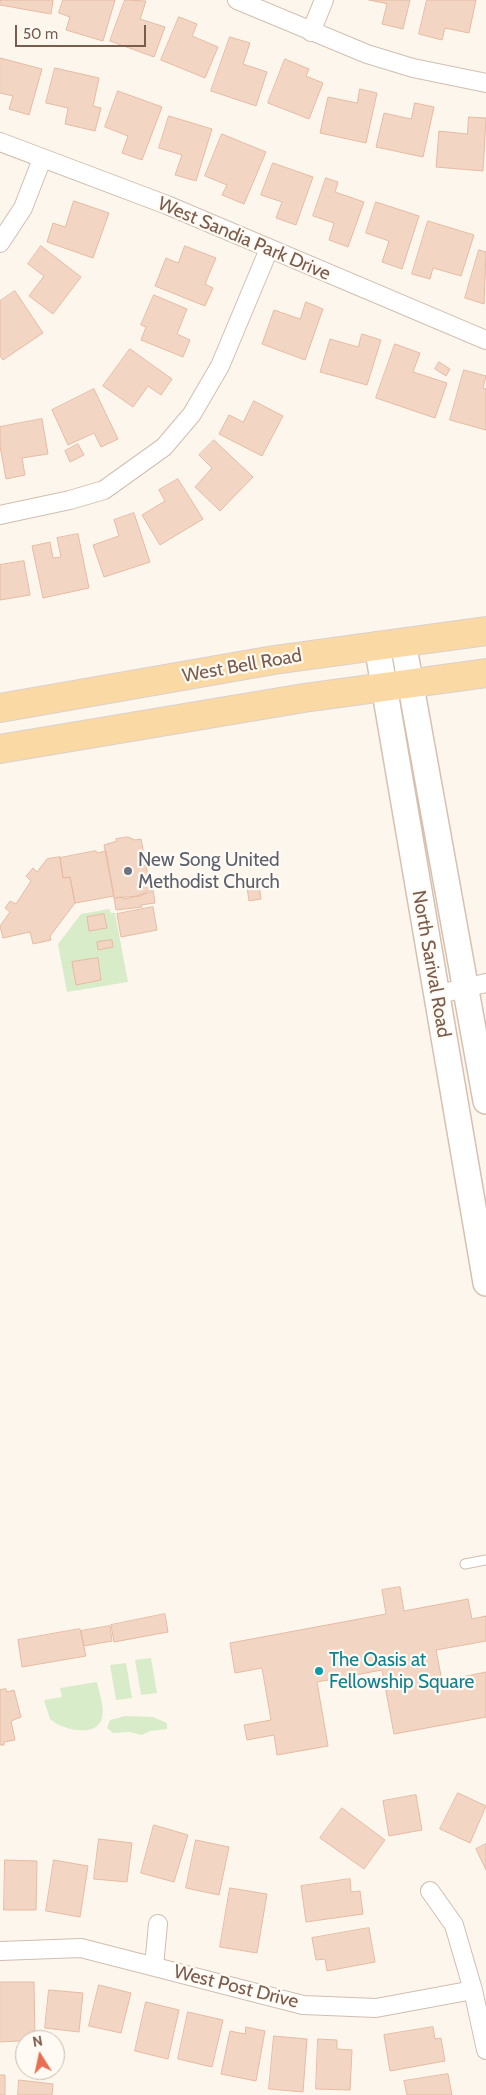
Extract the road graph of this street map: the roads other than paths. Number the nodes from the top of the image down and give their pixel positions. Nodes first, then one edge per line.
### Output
1 (237, 0) edge
2 (324, 0) edge
3 (311, 32) junction
4 (486, 82) edge
5 (0, 142) edge
6 (42, 159) junction
7 (0, 243) edge
8 (269, 249) junction
9 (486, 340) edge
10 (0, 514) edge
11 (486, 631) edge
12 (390, 643) junction
13 (486, 673) edge
14 (397, 685) junction
15 (0, 708) edge
16 (0, 749) edge
17 (476, 985) edge
18 (435, 994) junction
19 (486, 1101) edge
20 (486, 1283) edge
21 (486, 1560) edge
22 (465, 1564) dead end
23 (430, 1891) dead end
24 (158, 1924) dead end
25 (0, 1951) edge
26 (154, 1966) junction
27 (473, 1990) junction
28 (486, 2050) edge

1 - 3 street
2 - 3 street
3 - 4 street
5 - 6 street, West Sandia Park Drive
6 - 7 street
6 - 8 street, West Sandia Park Drive
8 - 9 street, West Sandia Park Drive
8 - 10 street
11 - 12 main road, West Bell Road
12 - 14 main road, North Sarival Road
12 - 15 main road, West Bell Road
13 - 14 main road
14 - 16 main road
14 - 17 main road, North Sarival Road
14 - 18 main road, North Sarival Road
17 - 18 street
17 - 19 main road, North Sarival Road
18 - 20 main road, North Sarival Road
21 - 22 lane
23 - 27 street
24 - 26 street
25 - 26 street, West Post Drive
26 - 27 street, West Post Drive
27 - 28 street

